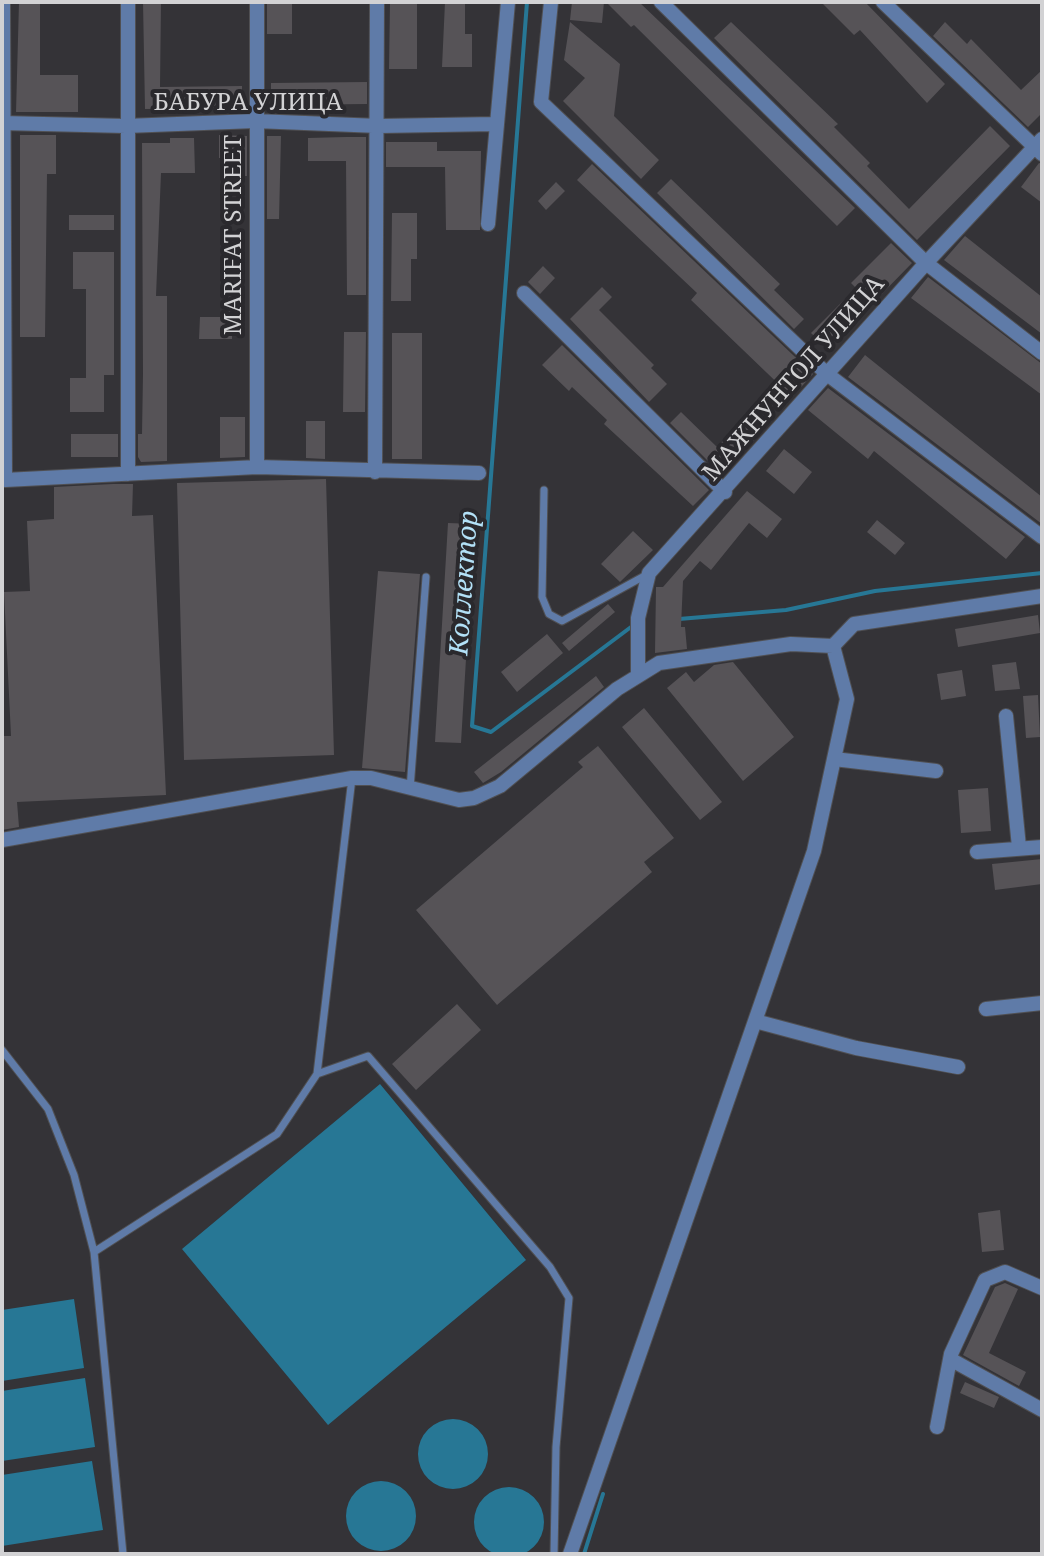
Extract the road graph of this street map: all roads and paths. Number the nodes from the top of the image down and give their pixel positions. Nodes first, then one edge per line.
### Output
1 (3, 2) edge
2 (128, 2) edge
3 (257, 2) edge
4 (377, 2) edge
5 (508, 2) edge
6 (551, 2) edge
7 (661, 2) edge
8 (883, 2) edge
9 (255, 121) junction
10 (2, 123) edge
11 (495, 124) junction
12 (126, 126) junction
13 (379, 126) junction
14 (1039, 147) edge
15 (488, 224) dead end
16 (926, 263) junction
17 (524, 293) dead end
18 (1042, 353) edge
19 (827, 374) junction
20 (257, 467) junction
21 (375, 472) junction
22 (479, 473) dead end
23 (128, 474) junction
24 (544, 490) dead end
25 (725, 492) junction
26 (1042, 537) edge
27 (649, 573) junction
28 (426, 577) dead end
29 (1042, 596) edge
30 (833, 646) junction
31 (638, 674) junction
32 (1006, 716) dead end
33 (834, 759) junction
34 (936, 771) dead end
35 (352, 778) junction
36 (410, 789) junction
37 (2, 840) edge
38 (1019, 847) junction
39 (1042, 847) edge
40 (977, 852) dead end
41 (1042, 1003) edge
42 (986, 1009) dead end
43 (755, 1021) junction
44 (2, 1050) edge
45 (958, 1067) dead end
46 (317, 1074) junction
47 (94, 1252) junction
48 (1042, 1288) edge
49 (950, 1359) junction
50 (1042, 1410) edge
51 (937, 1427) dead end
52 (123, 1554) edge
53 (554, 1554) edge
54 (570, 1554) edge

1 - 10 street
2 - 12 street
3 - 9 street, MARIFAT STREET
4 - 13 street
5 - 11 street
6 - 19 street
7 - 16 street
8 - 14 street
9 - 12 street, БАБУРА УЛИЦА
9 - 13 street, БАБУРА УЛИЦА
9 - 20 street, MARIFAT STREET
10 - 12 street, БАБУРА УЛИЦА
10 - 23 street
11 - 13 street, БАБУРА УЛИЦА
11 - 15 street
12 - 23 street
13 - 21 street
14 - 16 street, МАЖНУНТОЛ УЛИЦА
16 - 18 street
16 - 19 street, МАЖНУНТОЛ УЛИЦА
17 - 25 street
19 - 25 street, МАЖНУНТОЛ УЛИЦА
19 - 26 street
20 - 21 street
20 - 23 street
21 - 22 street
24 - 27 lane
25 - 27 street, МАЖНУНТОЛ УЛИЦА
27 - 31 street, МАЖНУНТОЛ УЛИЦА
28 - 36 lane
29 - 30 street
30 - 31 street
30 - 33 street
31 - 36 street
32 - 38 street
33 - 34 street
33 - 43 street
35 - 36 street
35 - 37 street
35 - 46 lane
38 - 39 street
38 - 40 street
41 - 42 street
43 - 45 street
43 - 54 street
44 - 47 lane
46 - 47 lane
46 - 53 lane
47 - 52 lane
48 - 49 street
49 - 50 street
49 - 51 street

